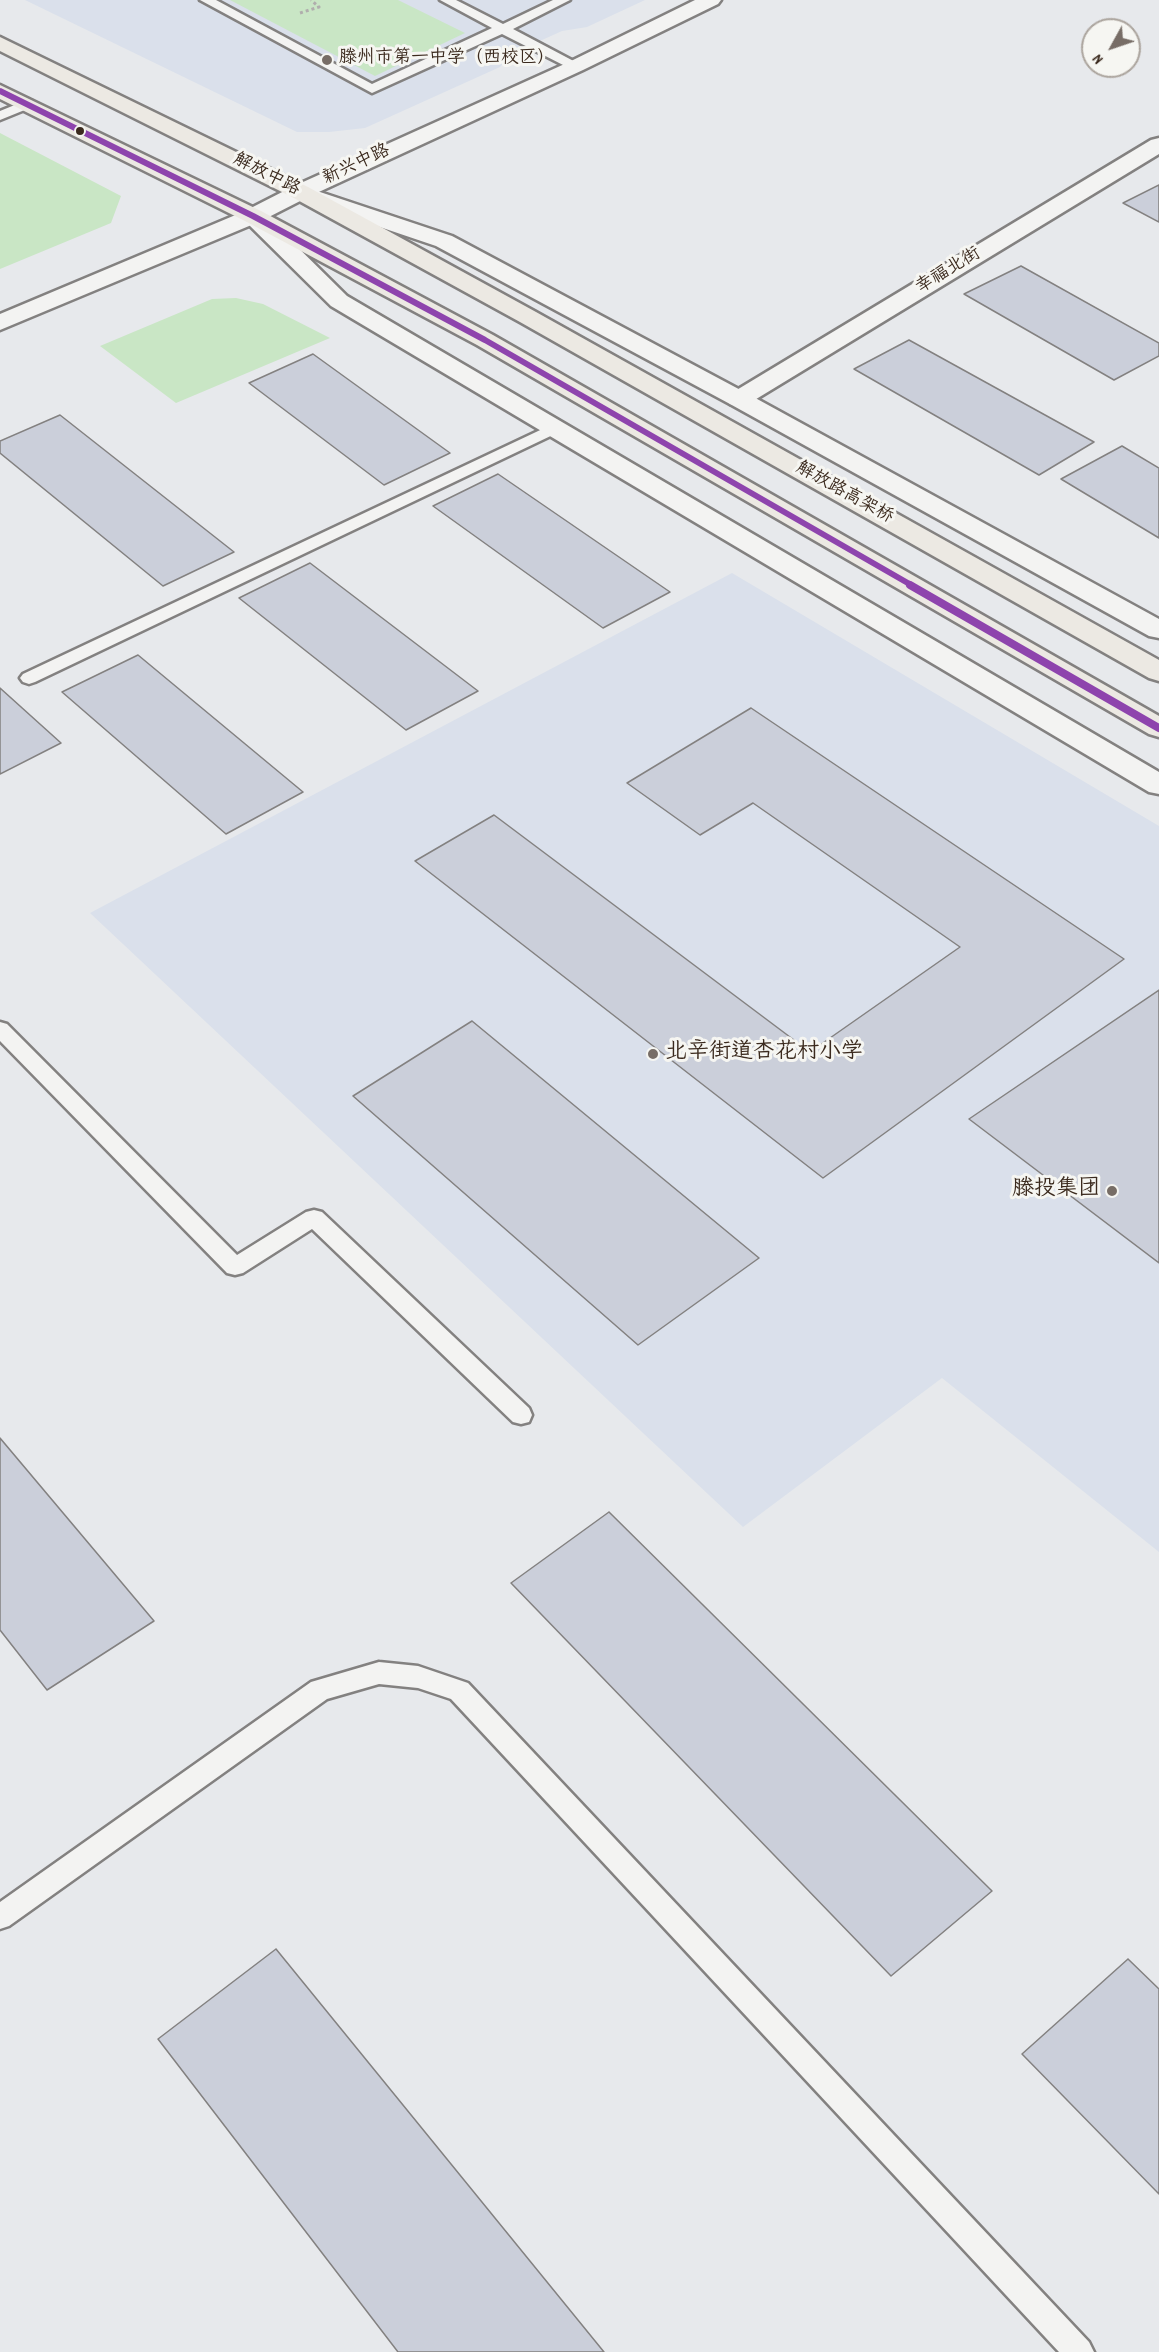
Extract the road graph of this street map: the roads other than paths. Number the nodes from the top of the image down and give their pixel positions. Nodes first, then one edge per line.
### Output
1 (206, 0) edge
2 (446, 0) edge
3 (564, 0) edge
4 (711, 0) edge
5 (503, 29) junction
6 (0, 43) edge
7 (576, 66) junction
8 (0, 91) edge
9 (27, 104) junction
10 (0, 116) edge
11 (1159, 145) edge
12 (300, 192) junction
13 (253, 216) junction
14 (528, 317) joint
15 (0, 323) edge
16 (740, 399) junction
17 (553, 429) junction
18 (1159, 630) edge
19 (1159, 672) edge
20 (29, 678) dead end
21 (1159, 728) edge
22 (1159, 785) edge
23 (0, 1029) edge
24 (521, 1415) dead end
25 (0, 1917) edge
26 (1078, 2352) edge

1 - 5 lane
2 - 5 lane
3 - 5 lane
4 - 7 street, 新兴中路
5 - 7 lane
6 - 12 main road, 解放中路
7 - 12 street, 新兴中路
8 - 9 main road, 解放中路
9 - 10 lane
9 - 13 main road, 解放中路
11 - 16 street, 幸福北街
12 - 13 street, 新兴中路
12 - 14 main road, 解放中路
12 - 16 street
13 - 15 street, 新兴中路
13 - 17 street
13 - 21 main road, 解放中路
14 - 19 main road, 解放路高架桥
16 - 18 street
17 - 20 lane
17 - 22 street
23 - 24 lane
25 - 26 lane

